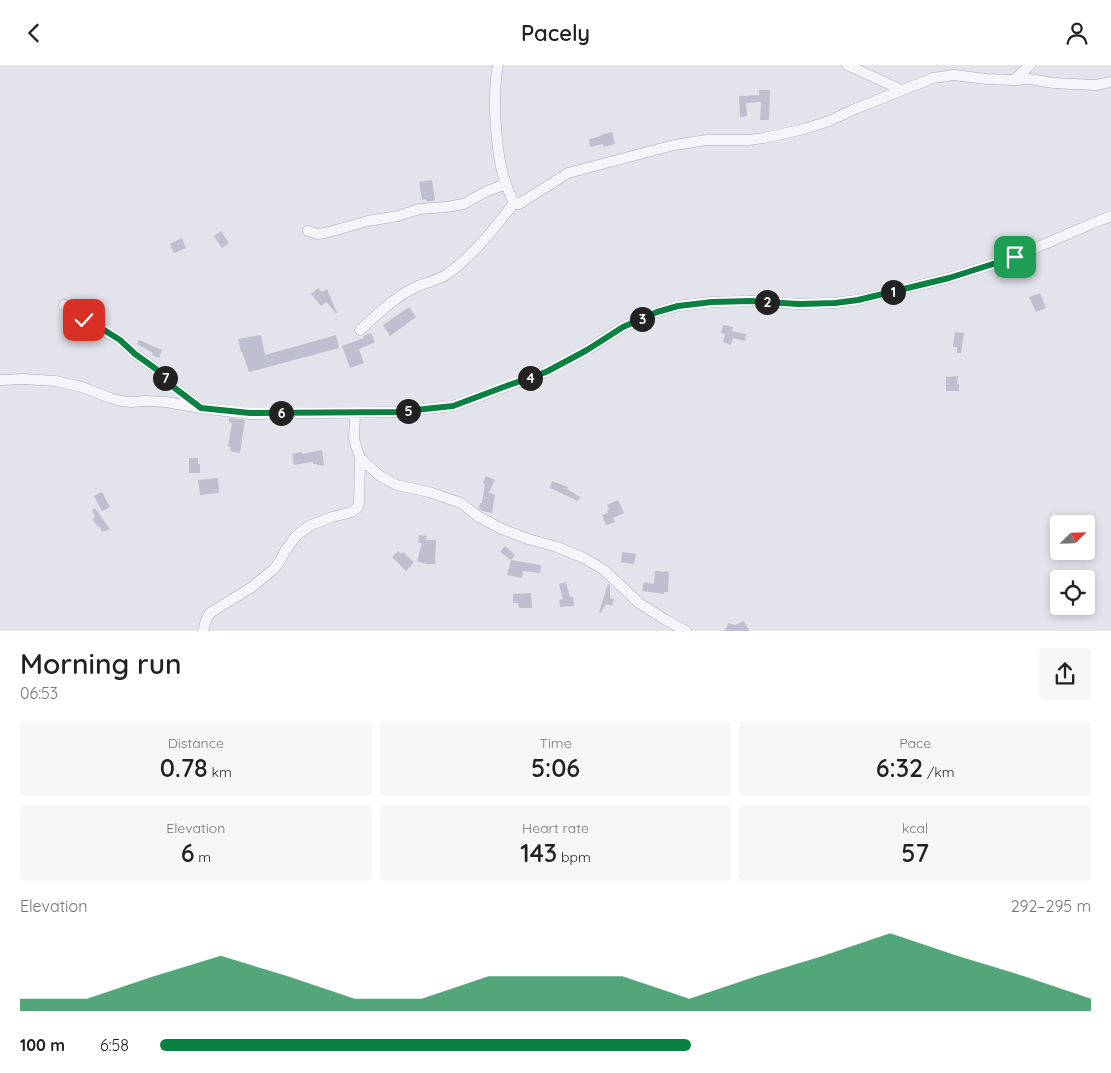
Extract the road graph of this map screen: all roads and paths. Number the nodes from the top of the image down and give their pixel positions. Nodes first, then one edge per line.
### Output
1 (498, 65) edge
2 (847, 65) edge
3 (1030, 65) edge
4 (1014, 80) junction
5 (1111, 82) edge
6 (902, 89) junction
7 (506, 184) junction
8 (514, 203) junction
9 (1111, 216) edge
10 (308, 231) dead end
11 (64, 305) dead end
12 (360, 330) dead end
13 (0, 380) edge
14 (201, 408) junction
15 (355, 413) junction
16 (360, 458) junction
17 (203, 631) edge
18 (686, 631) edge

1 - 7 street
2 - 6 street
3 - 4 street
4 - 5 street
4 - 6 street
6 - 8 street
7 - 8 street
7 - 10 street
8 - 12 street
9 - 15 street
11 - 14 street
13 - 14 street
14 - 15 street
15 - 16 street
16 - 17 street
16 - 18 street

